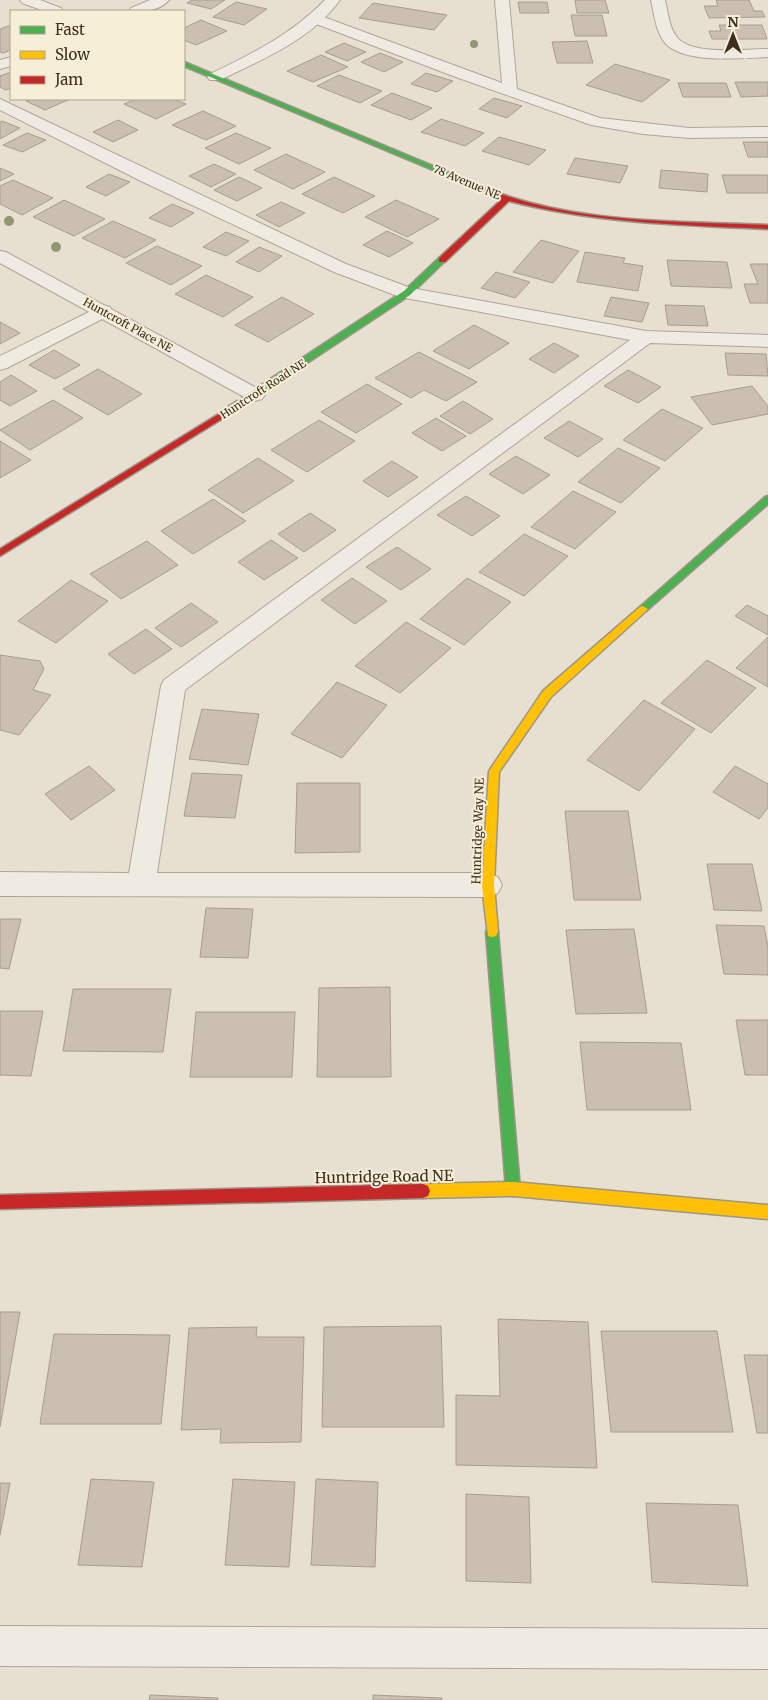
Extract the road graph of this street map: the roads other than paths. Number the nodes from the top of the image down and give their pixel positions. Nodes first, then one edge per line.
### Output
1 (28, 0) edge
2 (162, 0) edge
3 (333, 0) edge
4 (502, 0) edge
5 (658, 0) edge
6 (53, 10) edge
7 (138, 10) edge
8 (316, 20) junction
9 (768, 52) edge
10 (185, 64) edge
11 (215, 77) junction
12 (510, 91) junction
13 (0, 104) edge
14 (768, 132) edge
15 (508, 199) junction
16 (768, 227) edge
17 (0, 256) edge
18 (407, 293) junction
19 (103, 311) junction
20 (646, 337) junction
21 (768, 341) edge
22 (0, 364) edge
23 (255, 395) junction
24 (768, 500) edge
25 (0, 553) edge
26 (141, 883) junction
27 (0, 884) edge
28 (488, 885) junction
29 (513, 1189) junction
30 (0, 1202) edge
31 (768, 1212) edge
32 (0, 1646) edge
33 (768, 1649) edge

1 - 6 street
2 - 7 street
3 - 8 street
4 - 12 street
5 - 9 street
8 - 11 street
8 - 12 street
10 - 11 street, 78 Avenue NE
11 - 15 street, 78 Avenue NE
12 - 14 street
13 - 18 street
15 - 16 street, 78 Avenue NE
15 - 18 street, Huntcroft Road NE
17 - 19 street, Huntcroft Place NE
18 - 20 street
18 - 23 street, Huntcroft Road NE
19 - 22 street
19 - 23 street, Huntcroft Place NE
20 - 21 street
20 - 26 street
23 - 25 street, Huntcroft Road NE
24 - 28 street, Huntridge Way NE
26 - 27 street
26 - 28 street
28 - 29 street, Huntridge Way NE
29 - 30 street, Huntridge Road NE
29 - 31 street, Huntridge Road NE
32 - 33 street

